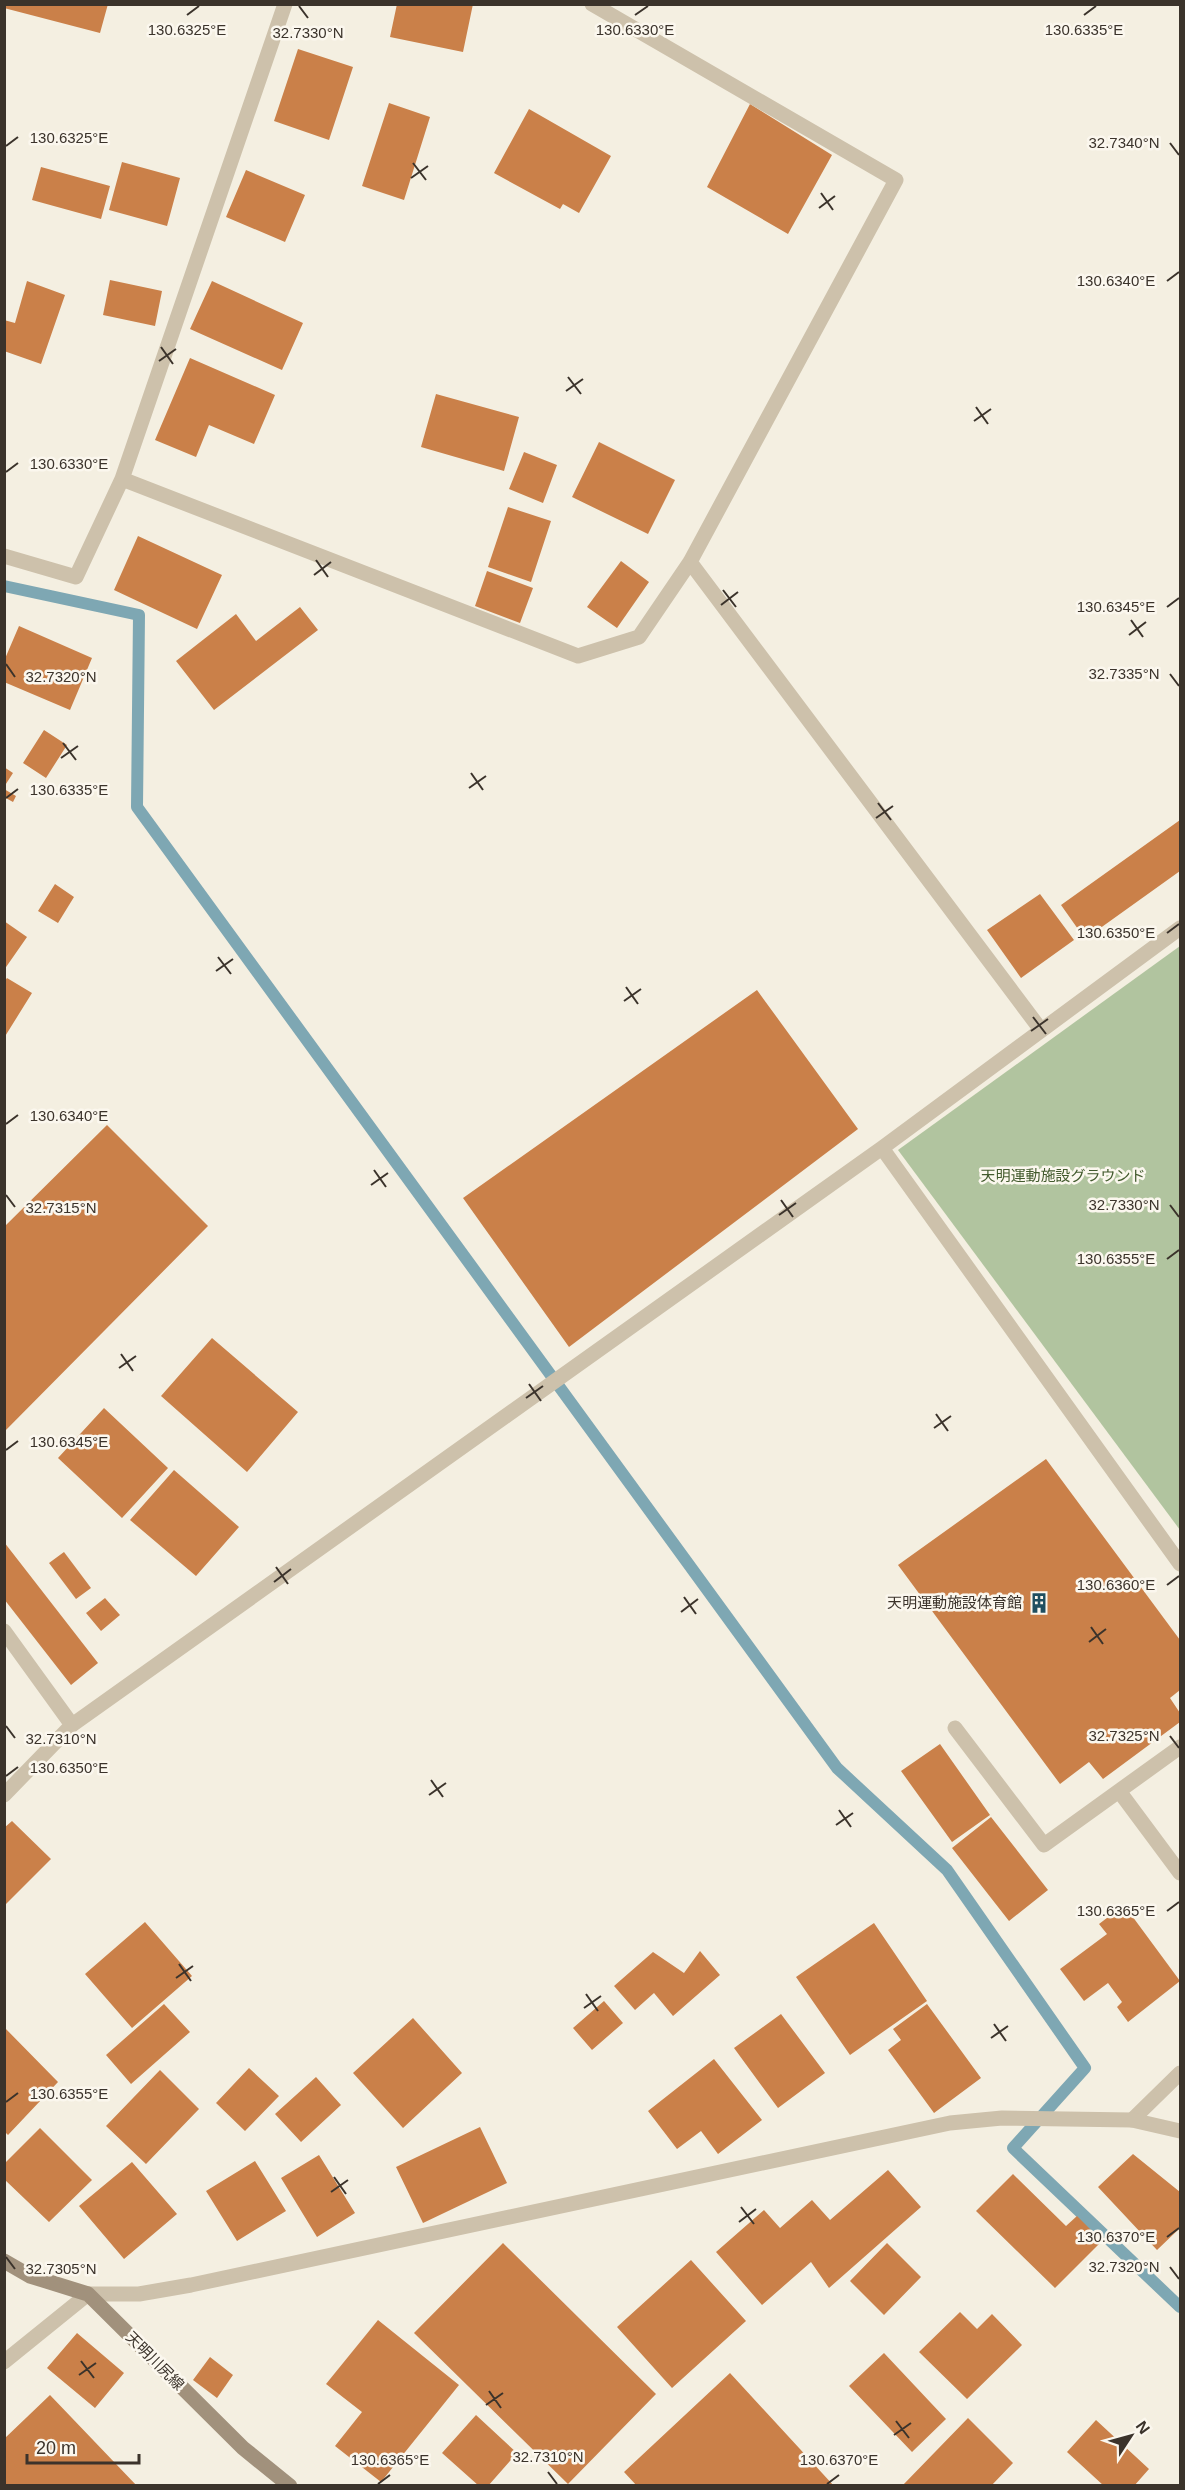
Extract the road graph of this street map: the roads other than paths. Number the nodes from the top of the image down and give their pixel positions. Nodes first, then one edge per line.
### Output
1 (285, 4) edge
2 (592, 4) edge
3 (122, 479) junction
4 (4, 556) edge
5 (690, 562) junction
6 (1180, 928) edge
7 (1041, 1030) junction
8 (882, 1148) junction
9 (1180, 1564) edge
10 (4, 1631) edge
11 (72, 1725) junction
12 (955, 1728) dead end
13 (1180, 1747) edge
14 (1119, 1791) junction
15 (4, 1795) edge
16 (1180, 1873) edge
17 (1180, 2073) edge
18 (1132, 2120) junction
19 (1180, 2131) edge
20 (4, 2261) edge
21 (88, 2294) junction
22 (4, 2362) edge
23 (290, 2486) edge

1 - 3 street
2 - 5 street
3 - 4 street
3 - 5 street
5 - 7 street
6 - 7 street
7 - 8 street
8 - 9 street
8 - 11 street
10 - 11 street
11 - 15 street
12 - 14 street
13 - 14 street
14 - 16 street
17 - 18 street
18 - 19 street
18 - 21 street
20 - 21 main road, 天明川尻線
21 - 22 street
21 - 23 main road, 天明川尻線

